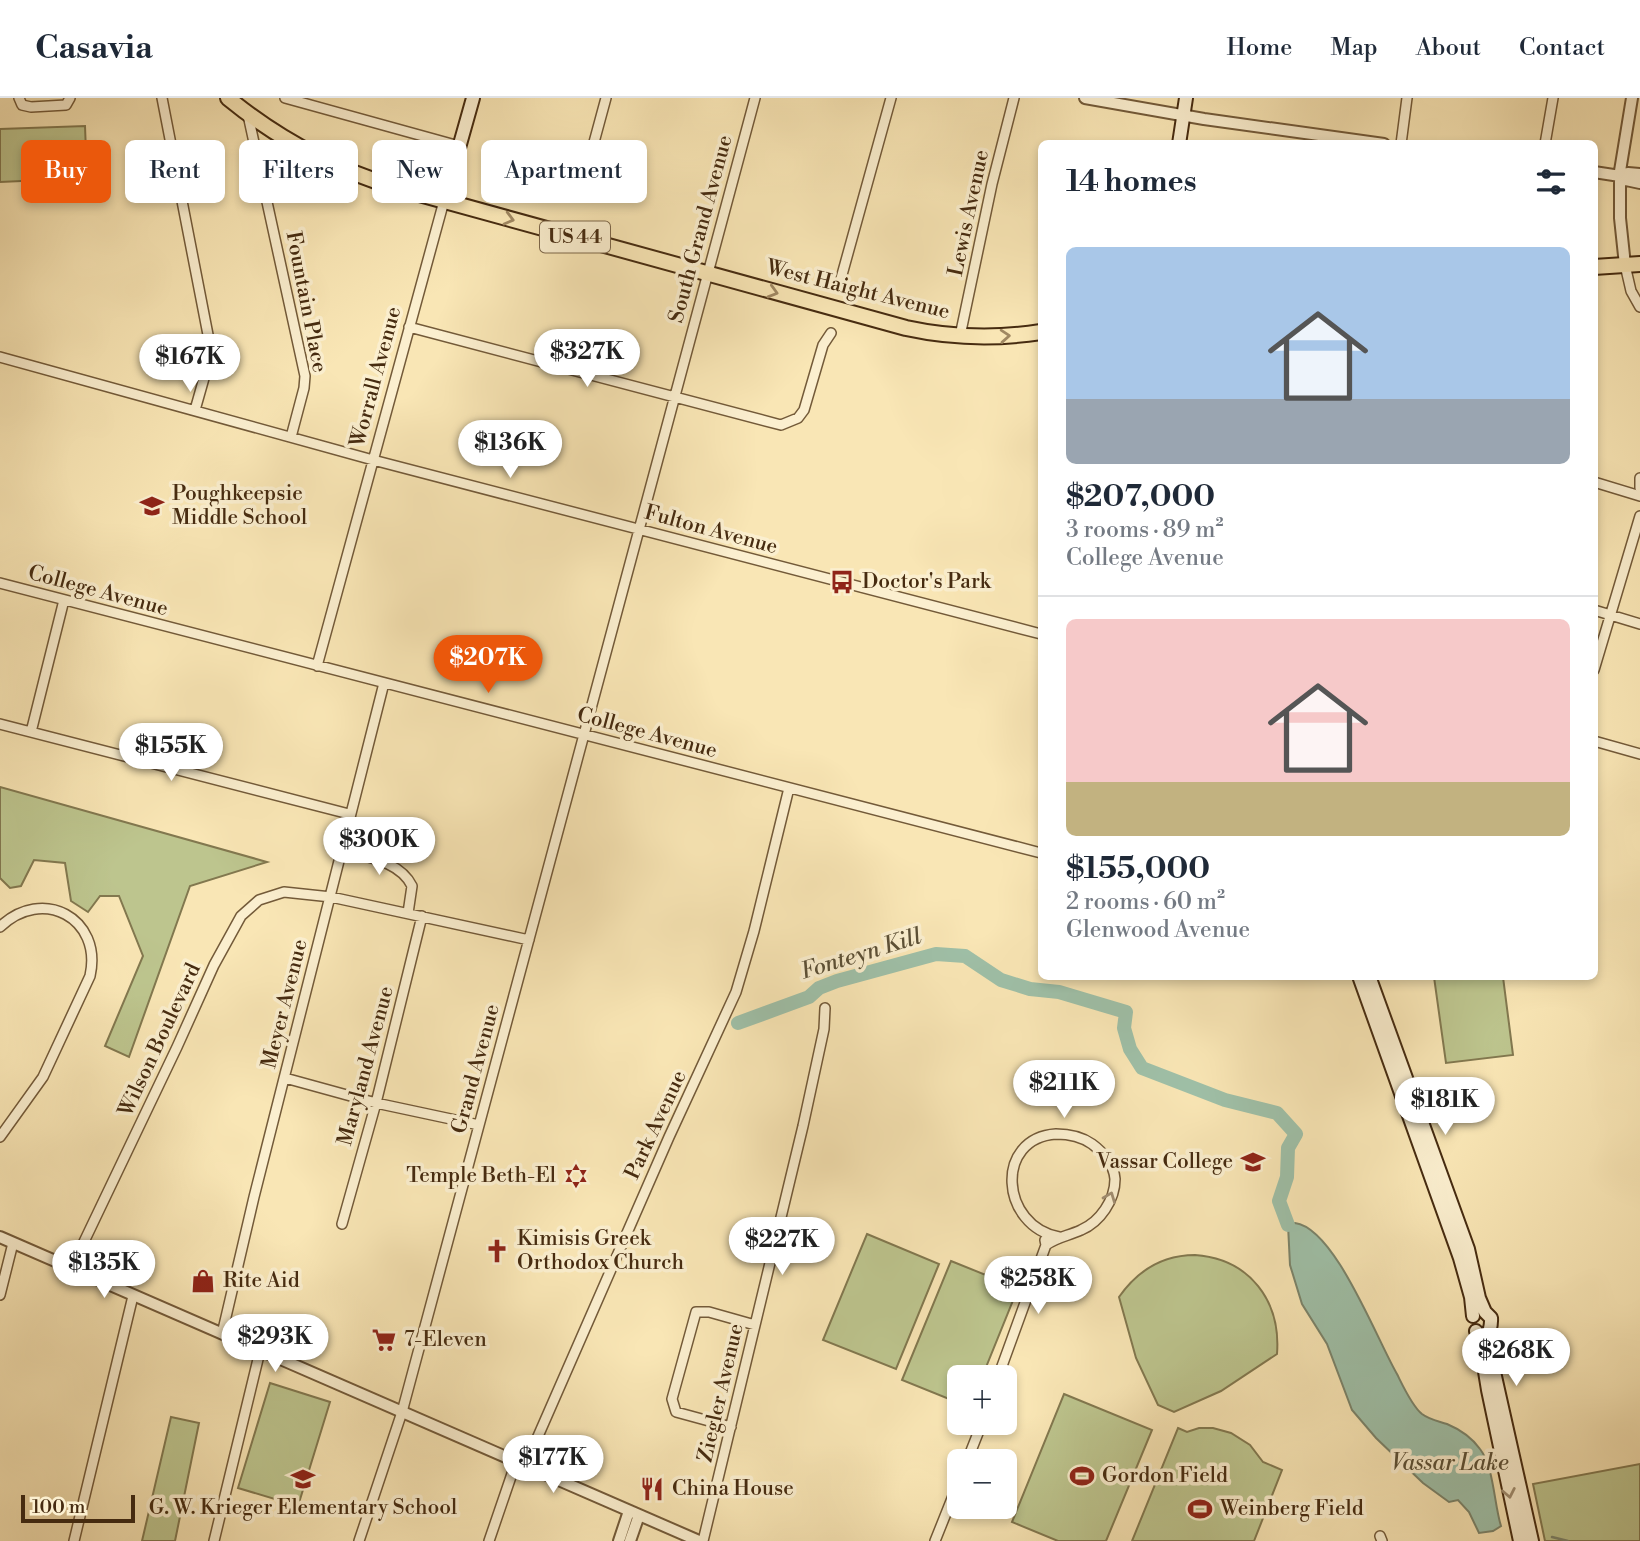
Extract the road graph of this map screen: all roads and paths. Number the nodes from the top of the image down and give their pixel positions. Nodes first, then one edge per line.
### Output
1 (19, 98) edge
2 (70, 98) edge
3 (162, 98) edge
4 (228, 98) edge
5 (285, 98) edge
6 (472, 98) edge
7 (606, 98) edge
8 (755, 98) edge
9 (891, 98) edge
10 (1014, 98) edge
11 (1085, 98) edge
12 (1185, 98) edge
13 (1407, 98) edge
14 (1553, 98) edge
15 (1632, 98) edge
16 (248, 115) junction
17 (1182, 115) junction
18 (254, 140) edge
19 (288, 140) edge
20 (437, 140) edge
21 (461, 140) edge
22 (595, 140) edge
23 (1179, 140) edge
24 (1356, 140) edge
25 (1402, 140) edge
26 (1546, 140) edge
27 (1598, 173) edge
28 (1640, 174) edge
29 (1620, 176) junction
30 (1640, 183) edge
31 (269, 203) edge
32 (443, 203) edge
33 (451, 203) edge
34 (1632, 264) edge
35 (1598, 267) edge
36 (707, 274) junction
37 (840, 282) dead end
38 (1640, 307) edge
39 (409, 327) junction
40 (1038, 332) edge
41 (831, 333) dead end
42 (960, 336) junction
43 (0, 357) edge
44 (674, 396) junction
45 (195, 410) junction
46 (291, 437) junction
47 (373, 460) junction
48 (1640, 478) edge
49 (1598, 483) edge
50 (1640, 488) edge
51 (1640, 496) edge
52 (1640, 516) edge
53 (639, 529) junction
54 (0, 583) edge
55 (64, 600) junction
56 (1598, 611) edge
57 (1611, 615) junction
58 (1640, 624) edge
59 (1038, 633) edge
60 (1598, 657) edge
61 (317, 666) junction
62 (384, 683) junction
63 (0, 724) edge
64 (31, 732) junction
65 (584, 735) junction
66 (1598, 742) edge
67 (1640, 754) edge
68 (789, 788) junction
69 (349, 814) junction
70 (342, 850) junction
71 (1038, 852) edge
72 (331, 897) junction
73 (408, 913) junction
74 (422, 916) junction
75 (0, 927) edge
76 (528, 940) junction
77 (1360, 980) edge
78 (1370, 980) edge
79 (825, 1008) dead end
80 (285, 1078) junction
81 (376, 1103) junction
82 (479, 1125) junction
83 (0, 1137) edge
84 (342, 1224) dead end
85 (1040, 1231) junction
86 (0, 1237) edge
87 (1059, 1237) junction
88 (12, 1243) junction
89 (1046, 1245) junction
90 (71, 1269) junction
91 (0, 1295) edge
92 (133, 1296) junction
93 (1479, 1314) junction
94 (755, 1325) junction
95 (1482, 1330) junction
96 (222, 1334) junction
97 (260, 1351) junction
98 (1002, 1365) edge
99 (402, 1412) junction
100 (731, 1427) junction
101 (520, 1464) junction
102 (947, 1510) edge
103 (634, 1513) junction
104 (74, 1541) edge
105 (214, 1541) edge
106 (359, 1541) edge
107 (489, 1541) edge
108 (619, 1541) edge
109 (630, 1541) edge
110 (701, 1541) edge
111 (935, 1541) edge
112 (1522, 1541) edge

1 - 2 street
3 - 45 street
4 - 16 highway, US 44
5 - 20 street
6 - 21 main road, Worrall Avenue
7 - 22 street
8 - 36 street, South Grand Avenue
9 - 37 street
10 - 42 street, Lewis Avenue
11 - 17 street
12 - 17 main road
13 - 25 street
14 - 26 street
15 - 29 street
16 - 18 street, Fountain Place
16 - 19 highway, US 44
17 - 23 main road
17 - 24 street
27 - 29 street
28 - 29 street
29 - 30 street
29 - 34 street
31 - 46 street, Fountain Place
32 - 39 street, Worrall Avenue
33 -> 36 highway, US 44
34 - 35 highway
34 - 38 street
36 -> 42 highway, West Haight Avenue / US 44
36 - 44 street, South Grand Avenue
39 - 44 street
39 - 47 street, Worrall Avenue
42 -> 40 highway, West Haight Avenue / US 44
41 - 44 street
43 - 45 street, Fulton Avenue
44 - 53 street, South Grand Avenue
45 - 46 street, Fulton Avenue
46 - 47 street, Fulton Avenue
47 - 53 street, Fulton Avenue
47 - 61 street, Worrall Avenue
48 - 50 street
49 - 51 street
52 - 57 street
53 - 59 street, Fulton Avenue
53 - 65 street, South Grand Avenue
54 - 55 street, College Avenue
55 - 61 street, College Avenue
55 - 64 street
56 - 57 street
57 - 58 street
57 - 60 street
61 - 62 street, College Avenue
62 - 65 street, College Avenue
62 - 69 street, Meyer Avenue
63 - 64 street
64 - 69 street
65 - 68 street, College Avenue
65 - 76 street, Grand Avenue
66 - 67 street
68 - 71 street, College Avenue
68 - 101 street, Park Avenue
69 - 70 street, Meyer Avenue
70 - 72 street, Meyer Avenue
70 - 73 street
72 - 73 street, Wilson Boulevard
72 - 80 street, Meyer Avenue
72 - 90 street, Wilson Boulevard
73 - 74 street, Wilson Boulevard
74 - 76 street, Wilson Boulevard
74 - 81 street, Maryland Avenue
75 - 83 street
76 - 82 street, Grand Avenue
77 - 93 main road
78 - 93 main road
79 - 94 street, Ziegler Avenue
80 - 81 street
80 - 96 street, Meyer Avenue
81 - 82 street
81 - 84 street, Maryland Avenue
82 - 99 street, Grand Avenue
85 - 87 street
87 -> 85 street
85 - 89 street
86 - 88 street
87 - 89 street
88 - 90 street
88 - 91 street
89 - 98 street
90 - 92 street
92 - 96 street
92 - 104 street
93 - 95 main road
93 - 95 main road
94 - 100 street, Ziegler Avenue
94 - 100 street
95 -> 112 main road
95 - 112 main road
96 - 97 street
97 - 99 street
97 - 105 street
99 - 101 street
99 - 106 street
100 - 110 street, Ziegler Avenue
101 - 103 street
101 - 107 street, Park Avenue
102 - 111 street
103 - 108 street
103 - 109 street
103 - 110 street

